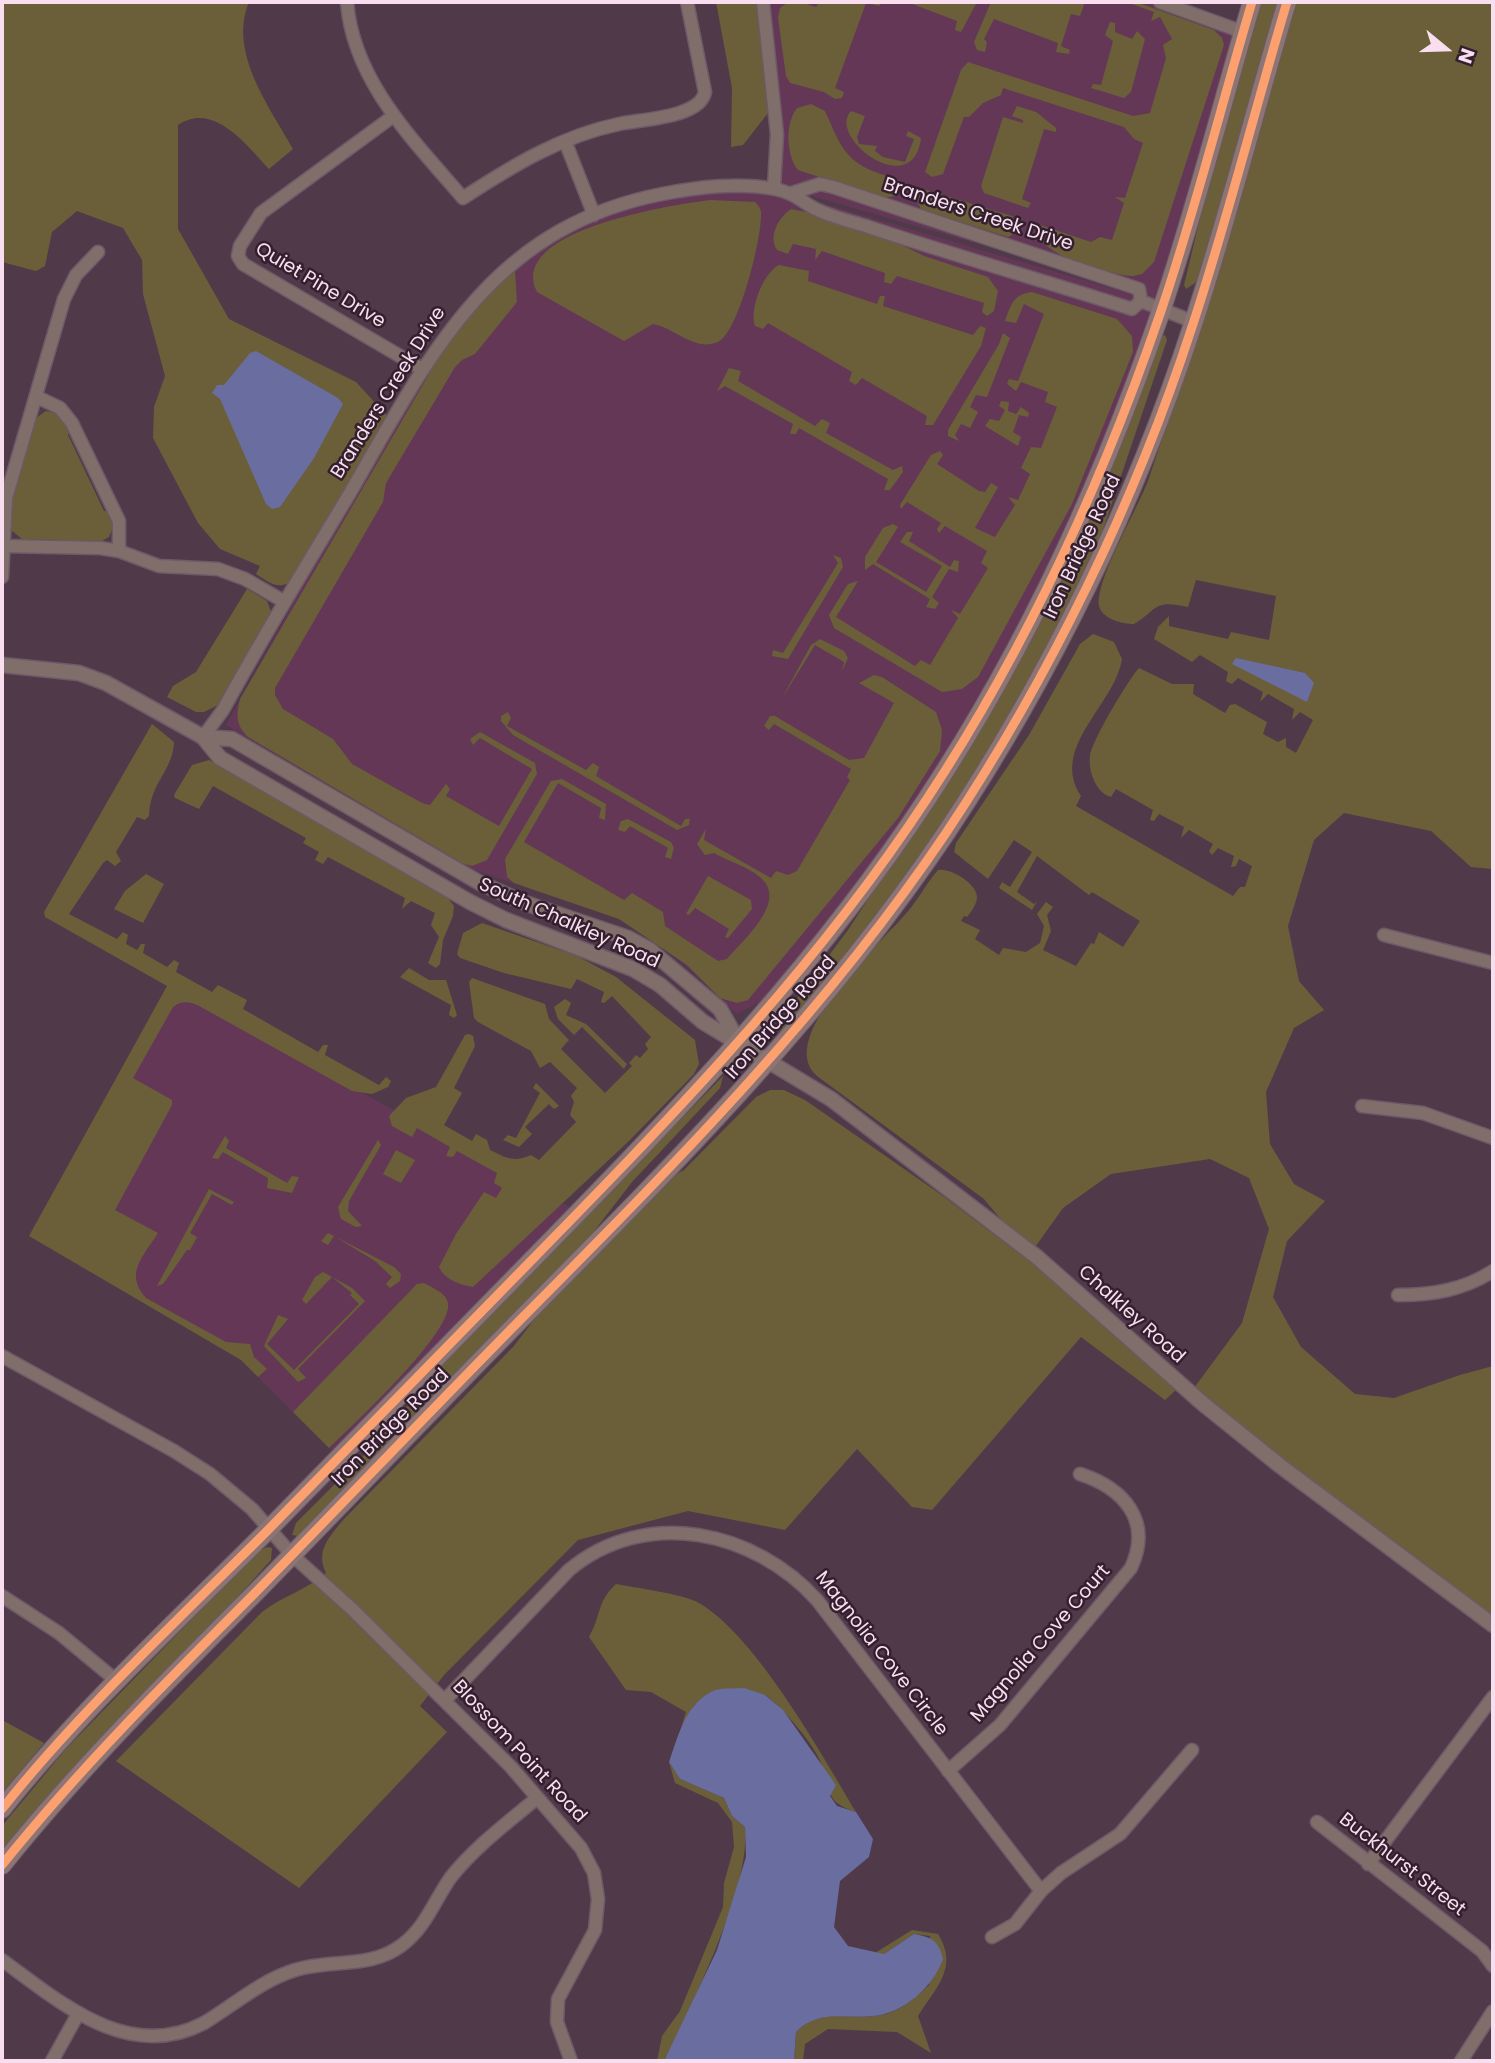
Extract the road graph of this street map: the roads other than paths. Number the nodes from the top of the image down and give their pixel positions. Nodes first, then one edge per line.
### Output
1 (347, 2) edge
2 (687, 2) edge
3 (763, 2) edge
4 (1160, 2) edge
5 (1252, 2) edge
6 (1287, 2) edge
7 (1243, 32) junction
8 (392, 117) junction
9 (565, 141) junction
10 (774, 188) junction
11 (792, 193) junction
12 (594, 215) junction
13 (97, 252) dead end
14 (1141, 301) junction
15 (1161, 311) junction
16 (1194, 322) junction
17 (422, 369) junction
18 (37, 397) junction
19 (3, 546) edge
20 (119, 551) junction
21 (2, 577) edge
22 (285, 602) junction
23 (2, 665) edge
24 (203, 737) junction
25 (1384, 935) dead end
26 (1493, 963) edge
27 (738, 1042) junction
28 (768, 1062) junction
29 (1362, 1106) dead end
30 (1493, 1138) edge
31 (1493, 1272) edge
32 (1398, 1295) dead end
33 (2, 1356) edge
34 (1080, 1474) dead end
35 (270, 1528) junction
36 (292, 1555) junction
37 (2, 1596) edge
38 (1493, 1625) edge
39 (118, 1682) junction
40 (1493, 1698) edge
41 (446, 1700) junction
42 (1192, 1750) dead end
43 (947, 1771) junction
44 (537, 1798) junction
45 (2, 1809) edge
46 (1317, 1822) dead end
47 (1368, 1864) junction
48 (2, 1865) edge
49 (1041, 1891) junction
50 (992, 1937) dead end
51 (2, 1960) edge
52 (1493, 1966) edge
53 (1493, 2011) edge
54 (78, 2014) junction
55 (52, 2061) edge
56 (571, 2061) edge
57 (1461, 2061) edge

1 - 8 street
2 - 9 street
3 - 10 street
4 - 7 street
5 - 7 main road, Iron Bridge Road
6 - 16 main road, Iron Bridge Road
7 - 15 main road, Iron Bridge Road
8 - 9 street
8 - 17 street, Quiet Pine Drive
9 - 12 street
10 - 11 street, Branders Creek Drive
10 - 12 street, Branders Creek Drive
11 - 14 street, Branders Creek Drive
11 - 14 street, Branders Creek Drive
12 - 17 street, Branders Creek Drive
13 - 18 street
14 - 15 street, Branders Creek Drive
15 - 16 street, Branders Creek Drive
15 - 27 main road, Iron Bridge Road
16 - 28 main road, Iron Bridge Road
17 - 22 street, Branders Creek Drive
18 - 19 street
18 - 20 street
19 - 20 street
19 - 21 street
20 - 22 street
22 - 24 street, Branders Creek Drive
23 - 24 street, South Chalkley Road
24 - 27 street, South Chalkley Road
24 - 27 street, South Chalkley Road
25 - 26 street
27 - 28 street, Chalkley Road
27 - 35 main road, Iron Bridge Road
28 - 36 main road, Iron Bridge Road
28 - 38 street, Chalkley Road
29 - 30 street
31 - 32 street
33 - 35 street, Blossom Point Road
34 - 43 street, Magnolia Cove Court
35 - 36 street, Blossom Point Road
35 - 39 main road, Iron Bridge Road
36 - 41 street, Blossom Point Road
36 - 48 main road, Iron Bridge Road
37 - 39 street
39 - 45 main road, Iron Bridge Road
40 - 47 street
41 - 43 street, Magnolia Cove Circle
41 - 44 street, Blossom Point Road
42 - 49 street
43 - 49 street, Magnolia Cove Circle
44 - 54 street
44 - 56 street, Blossom Point Road
46 - 47 street, Buckhurst Street
47 - 52 street, Buckhurst Street
49 - 50 street
51 - 54 street
53 - 57 street
54 - 55 street

